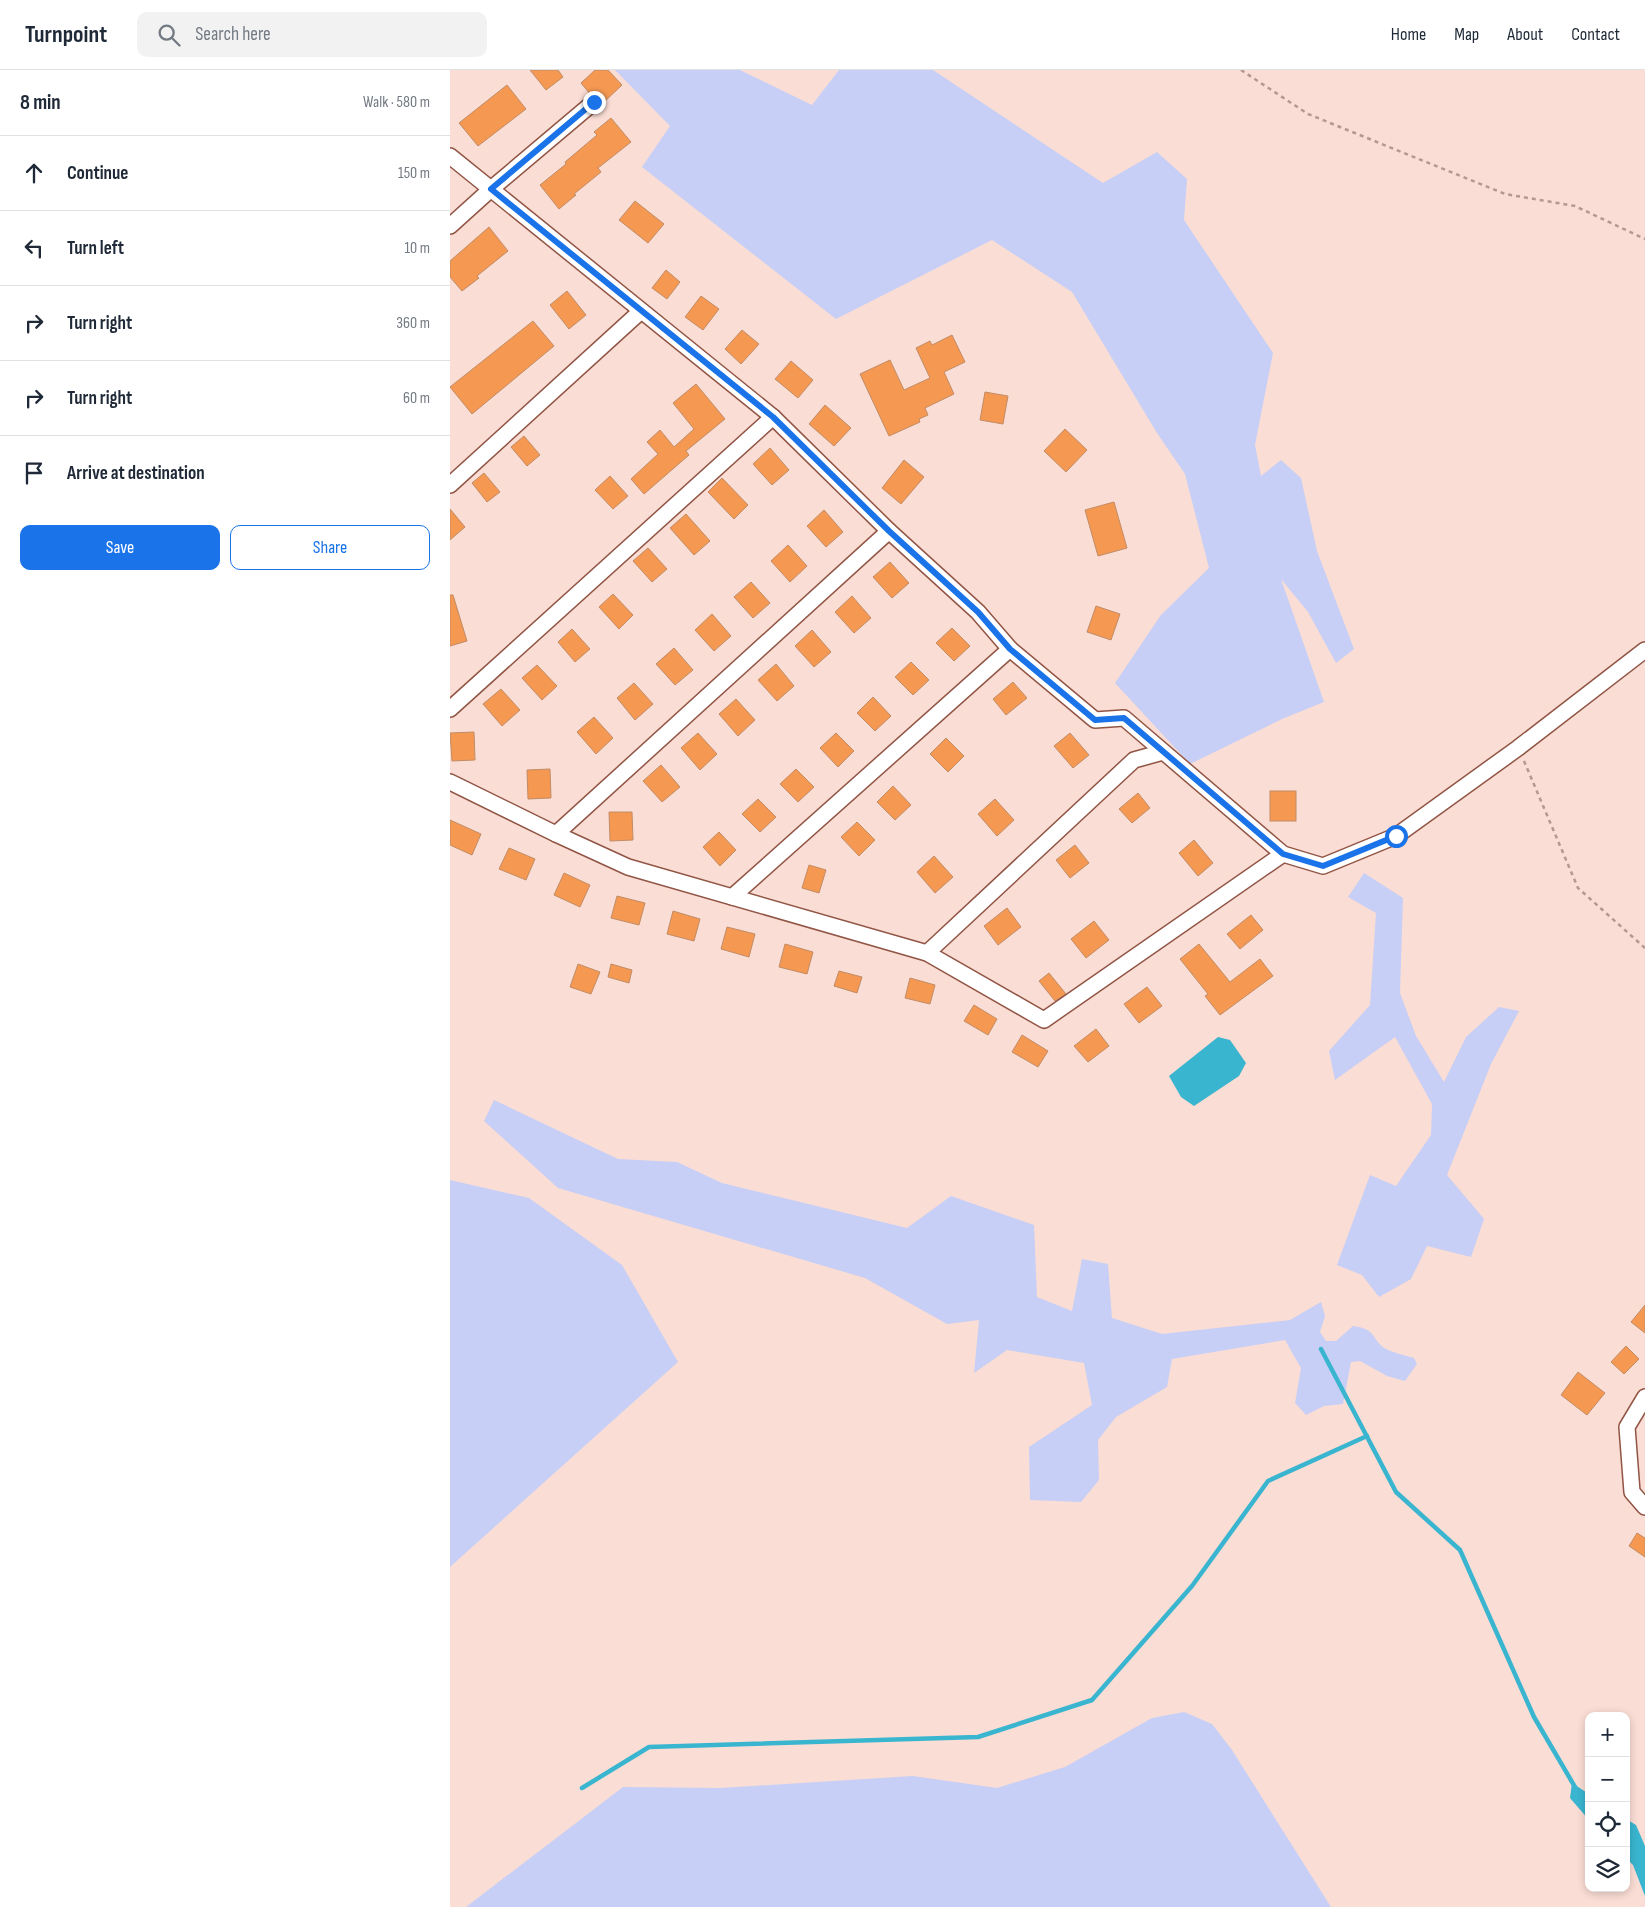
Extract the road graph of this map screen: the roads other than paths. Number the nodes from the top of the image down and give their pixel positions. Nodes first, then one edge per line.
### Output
1 (594, 102) dead end
2 (450, 156) edge
3 (491, 189) junction
4 (450, 226) edge
5 (641, 310) junction
6 (773, 417) junction
7 (450, 485) edge
8 (889, 531) junction
9 (1010, 649) junction
10 (1645, 650) edge
11 (450, 709) edge
12 (1162, 752) junction
13 (450, 782) edge
14 (556, 834) junction
15 (1283, 854) junction
16 (732, 897) junction
17 (927, 953) junction
18 (1645, 1397) edge
19 (1645, 1507) edge

1 - 3 street
2 - 3 street
3 - 4 street
3 - 5 street
5 - 6 street
5 - 7 street
6 - 8 street
6 - 11 street
8 - 9 street
8 - 14 street
9 - 12 street
9 - 16 street
10 - 15 street
12 - 15 street
12 - 17 street
13 - 14 street
14 - 16 street
15 - 17 street
16 - 17 street
18 - 19 street

